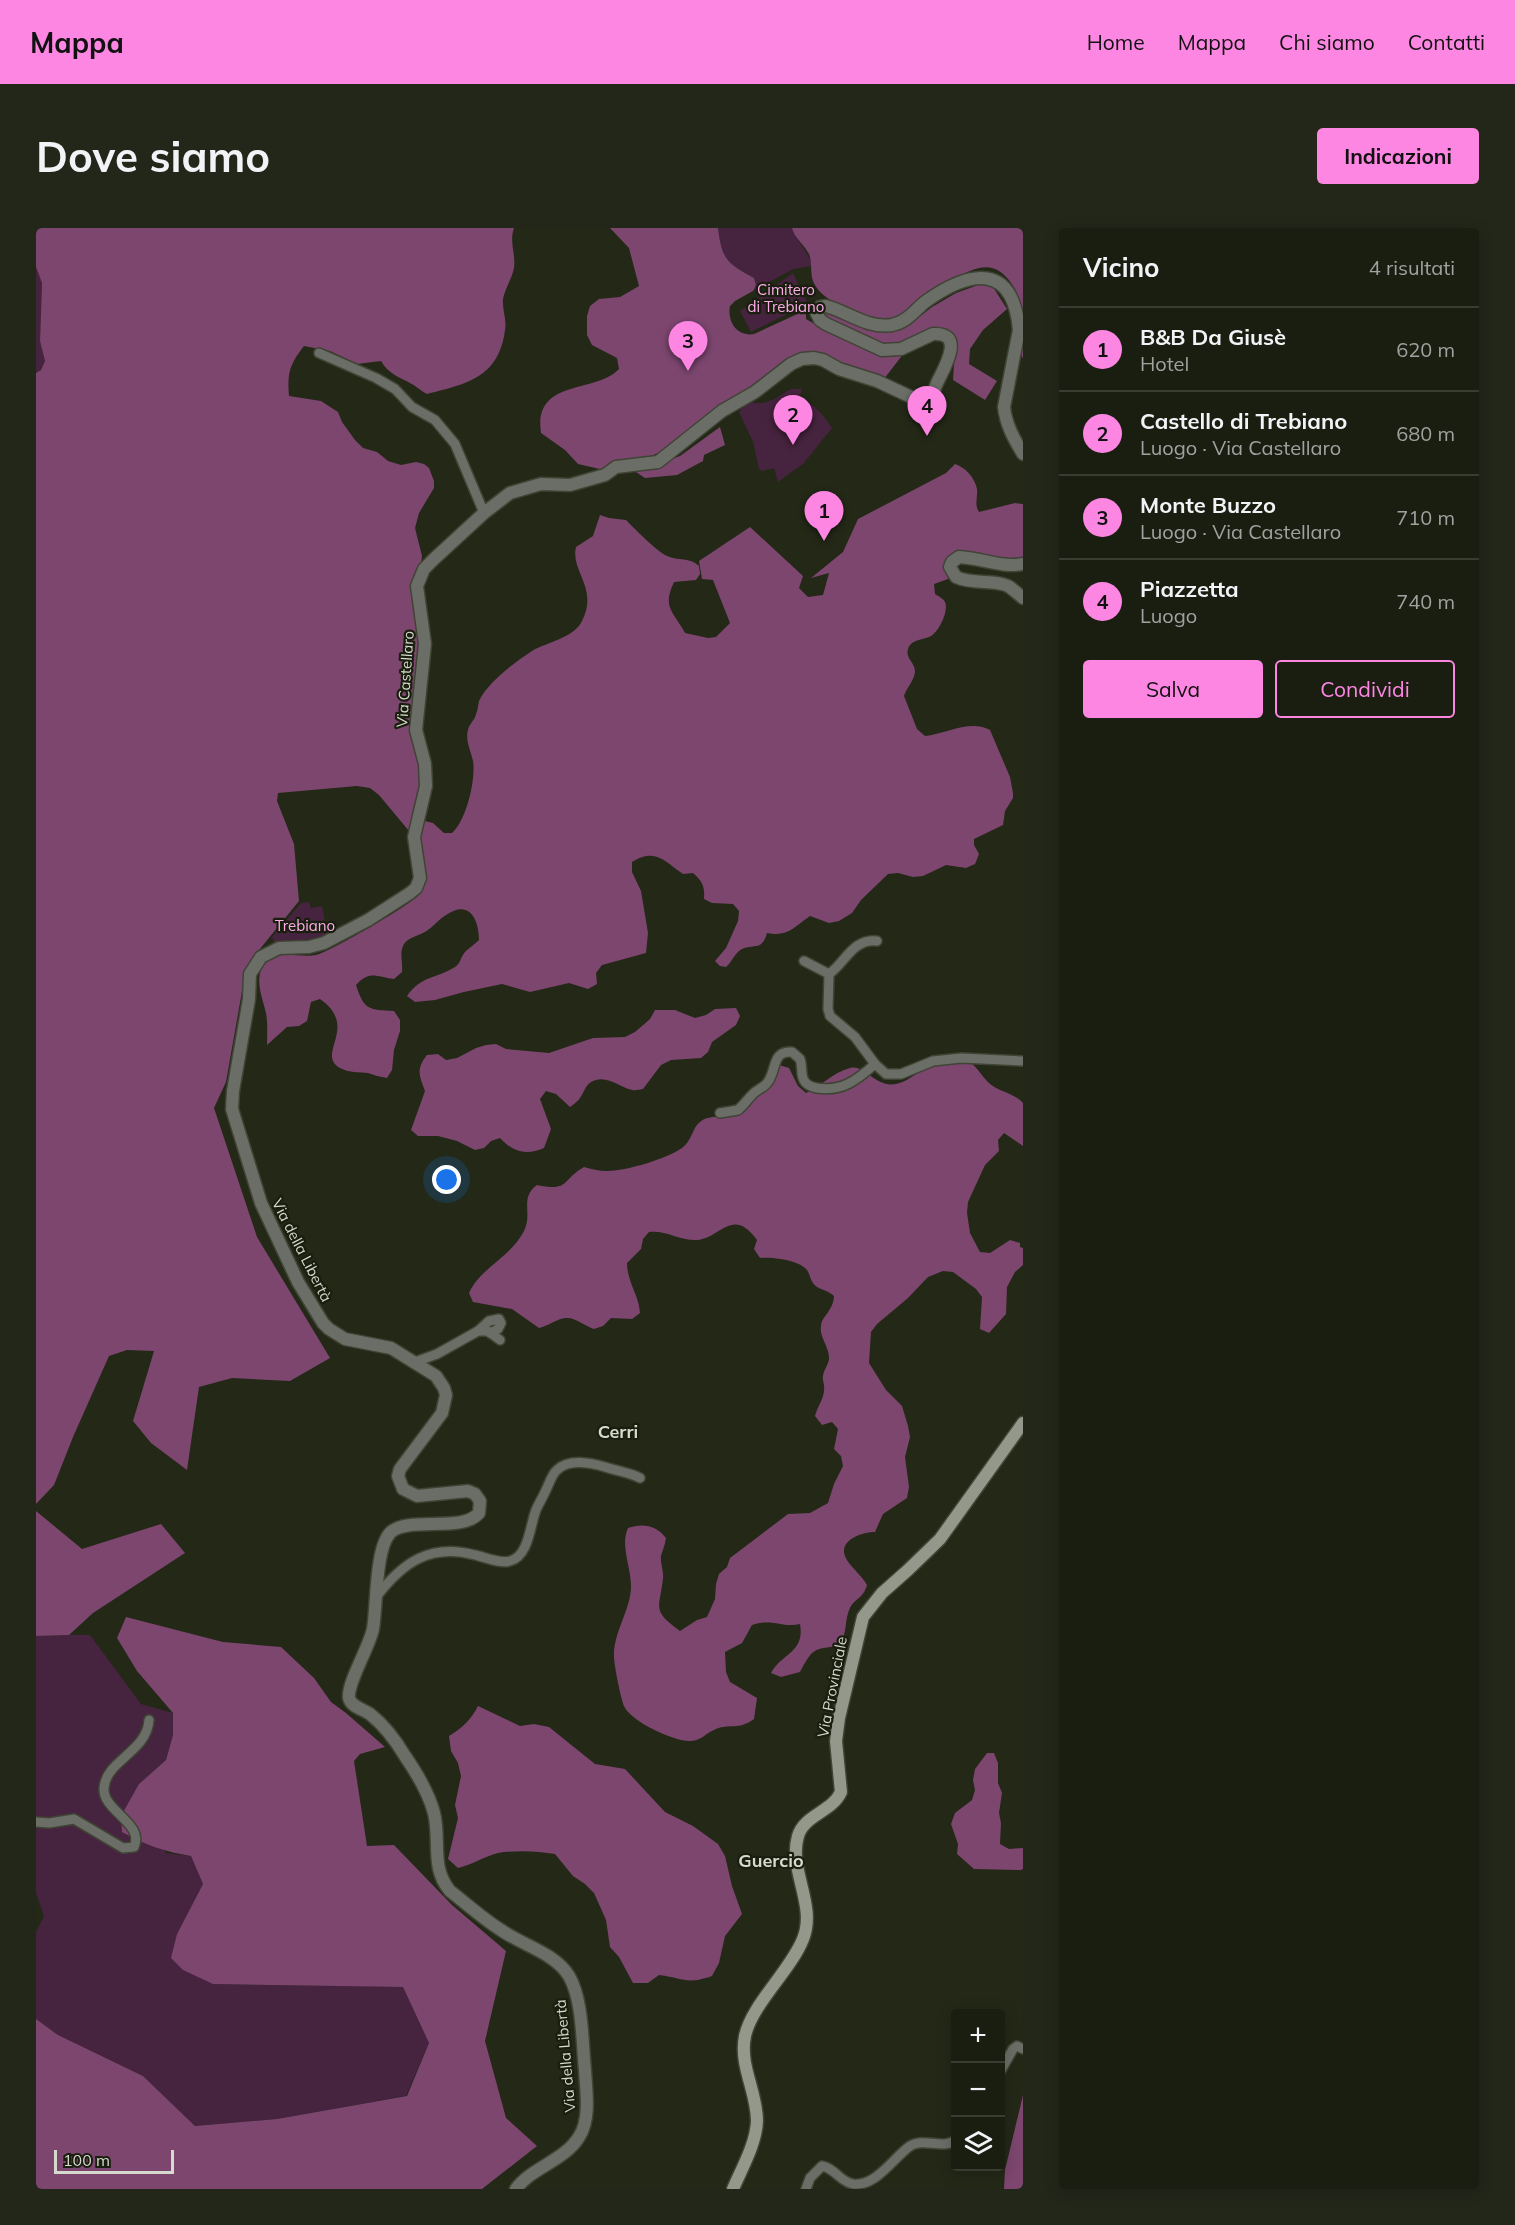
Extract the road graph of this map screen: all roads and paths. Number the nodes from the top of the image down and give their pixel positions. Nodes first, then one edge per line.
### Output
1 (319, 353) dead end
2 (1023, 454) edge
3 (484, 513) junction
4 (1023, 564) edge
5 (1023, 598) edge
6 (877, 941) dead end
7 (804, 961) dead end
8 (829, 974) junction
9 (1023, 1062) edge
10 (875, 1064) junction
11 (232, 1112) joint
12 (720, 1113) dead end
13 (478, 1331) junction
14 (490, 1333) junction
15 (500, 1340) dead end
16 (415, 1362) junction
17 (1023, 1422) edge
18 (640, 1478) dead end
19 (377, 1596) junction
20 (149, 1720) dead end
21 (36, 1822) edge
22 (1023, 2049) edge
23 (1005, 2063) edge
24 (951, 2142) edge
25 (516, 2189) edge
26 (733, 2189) edge
27 (806, 2189) edge

1 - 3 street
2 - 3 street, Via Castellaro
3 - 11 street, Via Castellaro
4 - 5 street
6 - 8 street
7 - 8 street
8 - 10 street
9 - 10 street
10 - 12 street
11 - 16 street, Via della Libertà
13 - 14 street
13 - 14 street
13 - 16 street
14 - 15 street
16 - 19 street, Via della Libertà
17 - 26 main road, Via Provinciale
18 - 19 street
19 - 25 street, Via della Libertà
20 - 21 street
22 - 23 street
24 - 27 street

